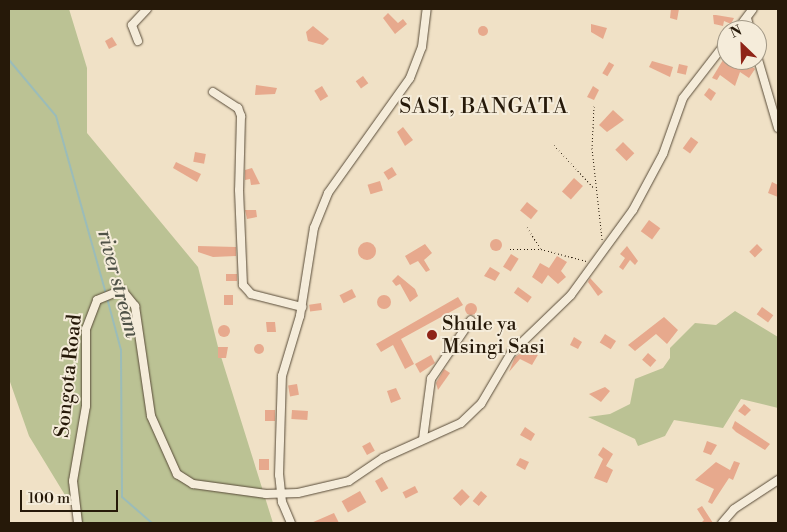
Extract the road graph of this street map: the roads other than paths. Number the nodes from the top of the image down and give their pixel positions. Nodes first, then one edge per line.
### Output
1 (147, 9) edge
2 (427, 9) edge
3 (754, 9) edge
4 (747, 18) edge
5 (138, 41) dead end
6 (717, 54) edge
7 (761, 70) edge
8 (213, 92) dead end
9 (778, 128) edge
10 (302, 308) junction
11 (471, 320) dead end
12 (423, 439) junction
13 (778, 480) edge
14 (281, 494) junction
15 (78, 523) edge
16 (291, 523) edge
17 (722, 523) edge

1 - 5 street
2 - 10 street
3 - 4 street
6 - 12 street
7 - 9 street
8 - 10 street
10 - 14 street
11 - 12 street
12 - 14 street
13 - 17 street
14 - 15 street, Songota Road
14 - 16 street

